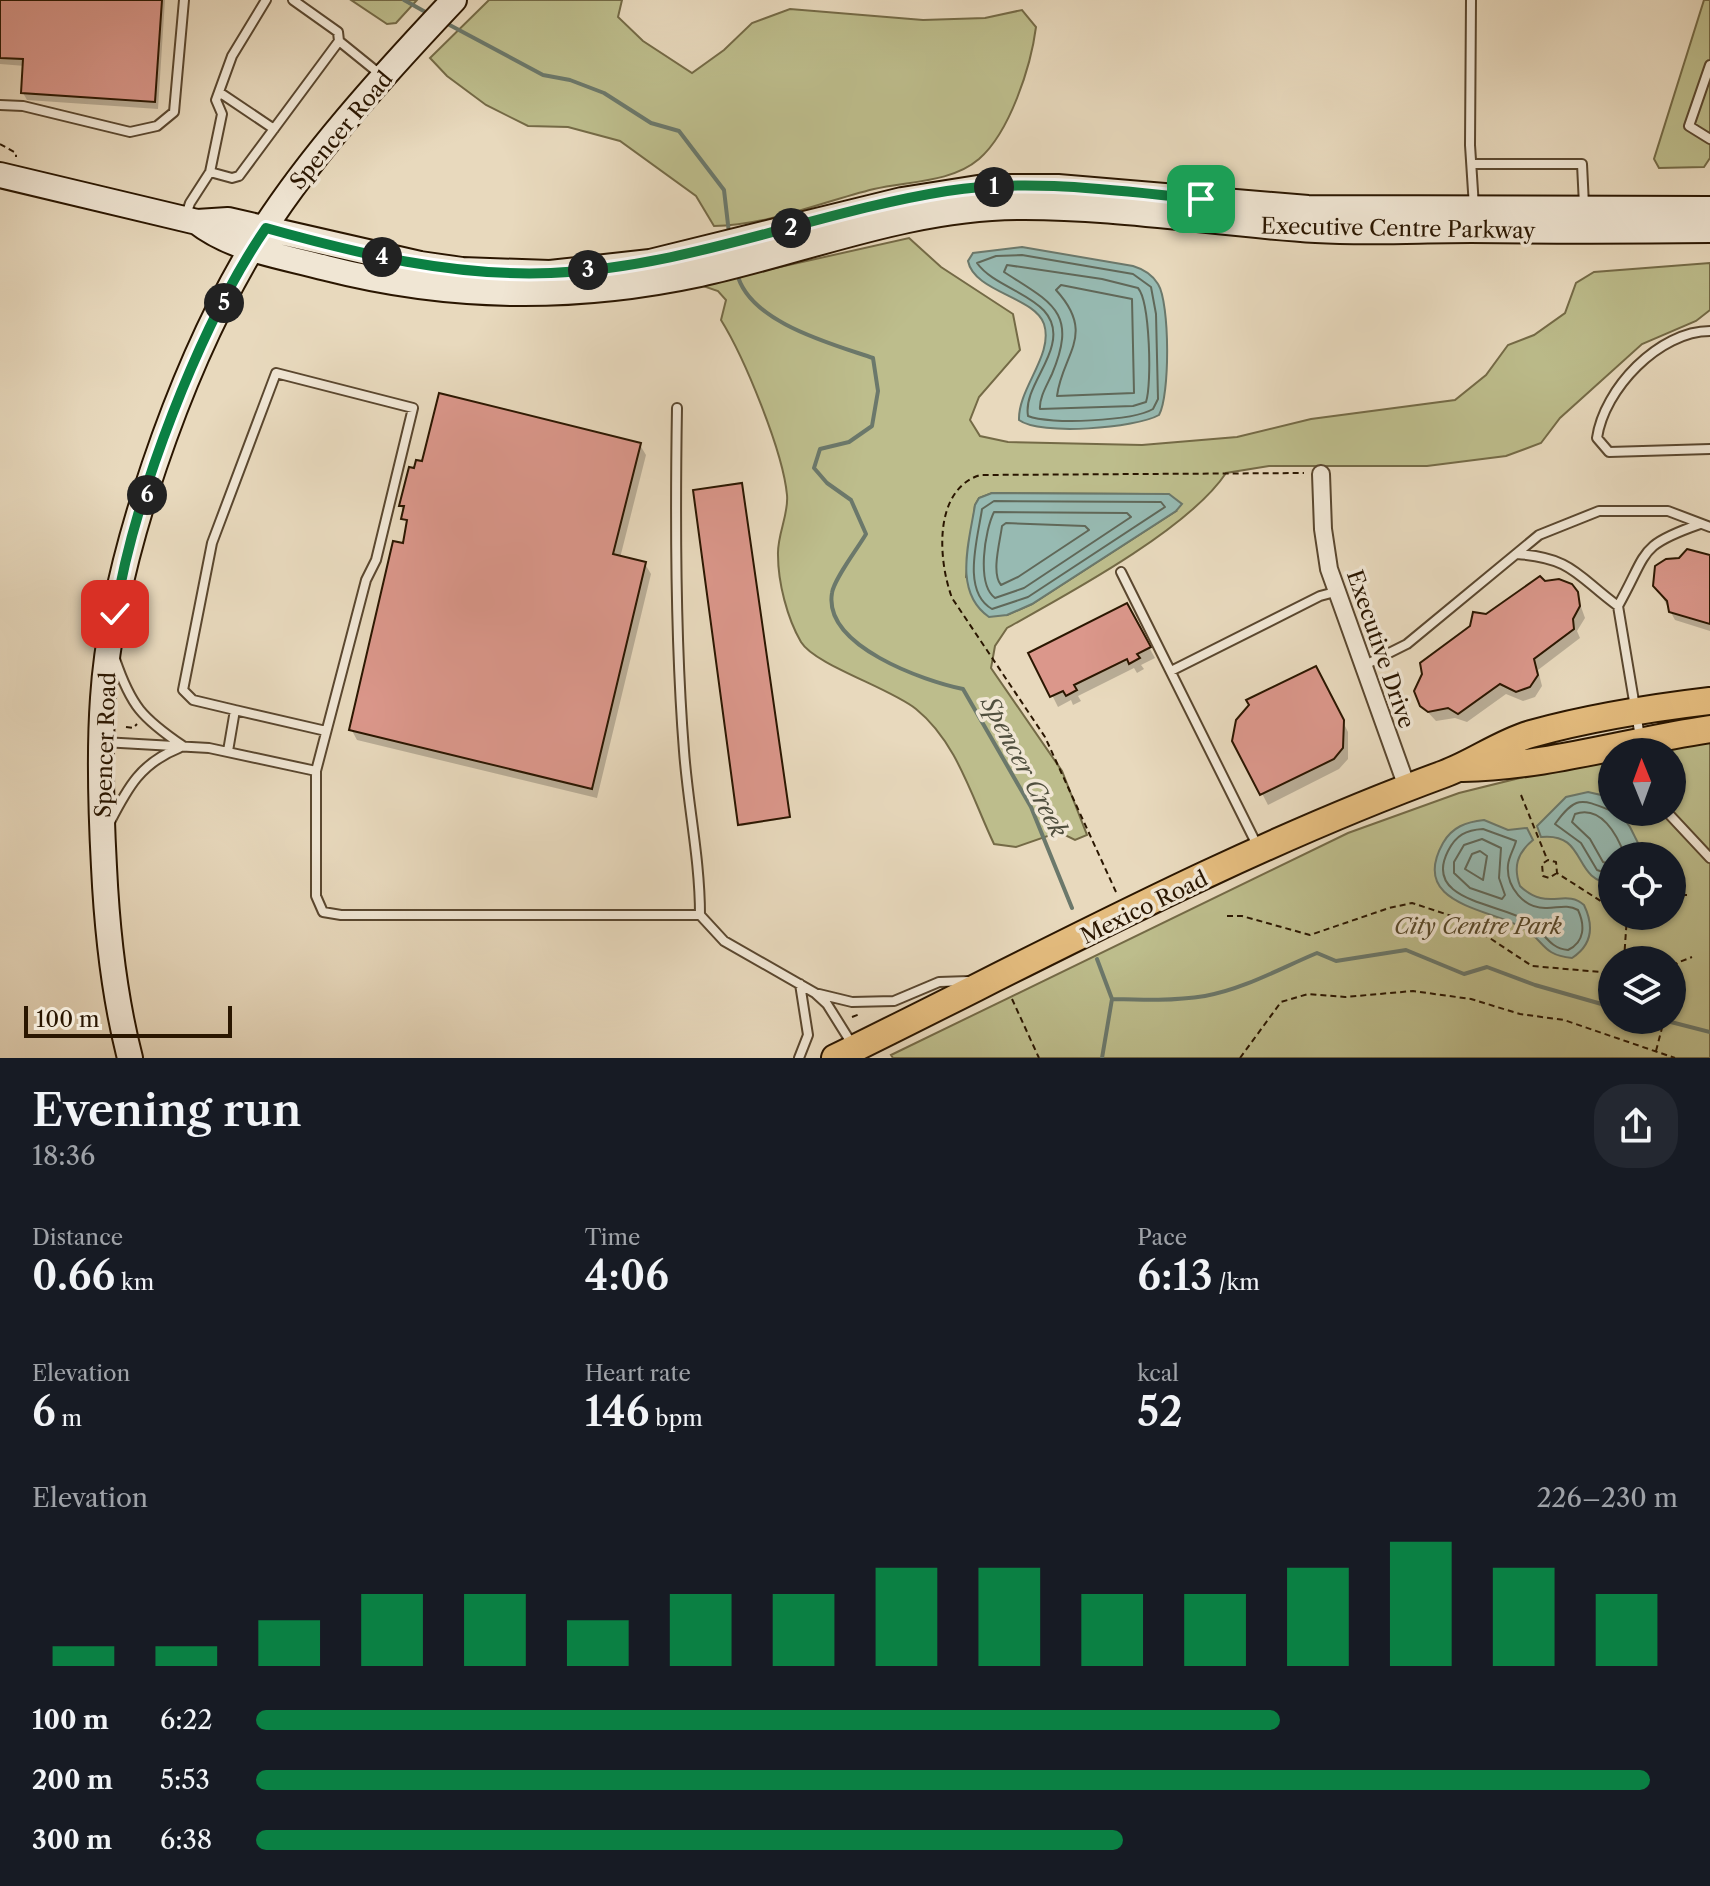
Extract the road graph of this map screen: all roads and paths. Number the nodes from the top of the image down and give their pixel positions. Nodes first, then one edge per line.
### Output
1 (184, 0) edge
2 (266, 0) edge
3 (293, 0) edge
4 (454, 0) edge
5 (1471, 0) edge
6 (339, 41) junction
7 (1710, 65) edge
8 (384, 78) junction
9 (219, 92) junction
10 (0, 105) edge
11 (274, 129) junction
12 (1710, 139) edge
13 (0, 144) edge
14 (1474, 164) junction
15 (8, 167) edge
16 (210, 172) junction
17 (1710, 209) edge
18 (1585, 210) junction
19 (1474, 220) junction
20 (191, 221) junction
21 (266, 228) junction
22 (1710, 230) edge
23 (252, 248) junction
24 (699, 262) junction
25 (1710, 331) edge
26 (677, 408) dead end
27 (1710, 449) edge
28 (1321, 474) joint
29 (1706, 525) edge
30 (1517, 554) junction
31 (1121, 572) dead end
32 (1335, 592) junction
33 (1618, 606) junction
34 (110, 646) junction
35 (1362, 666) junction
36 (1171, 671) junction
37 (1710, 701) edge
38 (235, 710) junction
39 (1635, 712) junction
40 (138, 723) dead end
41 (126, 727) dead end
42 (1710, 729) edge
43 (326, 731) junction
44 (1640, 738) edge
45 (1673, 738) edge
46 (102, 742) junction
47 (184, 746) junction
48 (228, 751) junction
49 (1598, 753) edge
50 (1460, 768) junction
51 (316, 771) junction
52 (1407, 787) junction
53 (1521, 795) dead end
54 (1680, 826) edge
55 (102, 837) junction
56 (1260, 851) junction
57 (1710, 858) edge
58 (1548, 860) junction
59 (1557, 873) junction
60 (1116, 892) dead end
61 (1598, 899) edge
62 (700, 915) junction
63 (1227, 916) dead end
64 (1692, 957) dead end
65 (1686, 959) edge
66 (1598, 972) edge
67 (993, 980) junction
68 (800, 984) junction
69 (815, 993) junction
70 (1012, 999) dead end
71 (860, 1014) dead end
72 (862, 1021) dead end
73 (1660, 1034) edge
74 (1656, 1052) junction
75 (850, 1055) edge
76 (130, 1058) edge
77 (799, 1058) edge
78 (1039, 1058) edge
79 (1240, 1058) edge
80 (1675, 1058) edge

1 - 10 lane
2 - 9 lane
3 - 6 lane
4 - 8 street, Spencer Road
5 - 14 lane
6 - 8 lane
6 - 11 lane
7 - 12 lane
8 - 21 street, Spencer Road
9 - 11 lane
9 - 16 lane
11 - 16 lane
13 - 15 path
14 - 18 lane
14 - 19 lane
15 - 20 street, Executive Centre Parkway
16 - 20 lane
17 - 18 street, Executive Centre Parkway
18 - 19 street, Executive Centre Parkway
19 - 22 street, Executive Centre Parkway
19 - 24 street, Executive Centre Parkway
20 - 21 street, Executive Centre Parkway
20 - 23 street, Executive Centre Parkway
21 - 23 street, Spencer Road
21 - 24 street, Executive Centre Parkway
23 - 24 street, Executive Centre Parkway
23 - 34 street, Spencer Road
25 - 27 lane
26 - 62 lane
28 - 32 street, Executive Drive
28 - 60 path
29 - 30 lane
29 - 33 lane
30 - 33 lane
30 - 35 lane
31 - 36 lane
32 - 35 street, Executive Drive
32 - 36 lane
33 - 39 lane
34 - 46 street, Spencer Road
34 - 47 lane
35 - 52 street, Executive Drive
36 - 56 lane
37 - 39 main road, Mexico Road
38 - 43 lane
38 - 43 lane
38 - 48 lane
39 - 44 lane
39 - 50 main road, Mexico Road
40 - 41 path
42 - 45 main road, Mexico Road
43 - 51 lane
46 - 47 lane
46 - 55 street, Spencer Road
47 - 48 lane
47 - 55 lane
48 - 51 lane
49 - 50 main road, Mexico Road
50 - 52 main road, Mexico Road
51 - 62 lane
52 - 56 main road, Mexico Road
53 - 58 path
54 - 57 lane
55 - 76 street, Spencer Road
56 - 67 main road, Mexico Road
58 - 59 path
58 - 59 path
59 - 61 path
62 - 68 lane
63 - 66 path
64 - 65 path
67 - 69 lane
67 - 75 main road, Mexico Road
68 - 69 lane
68 - 77 lane
69 - 75 lane
70 - 78 path
71 - 72 path
73 - 74 path
74 - 79 path
74 - 80 path

